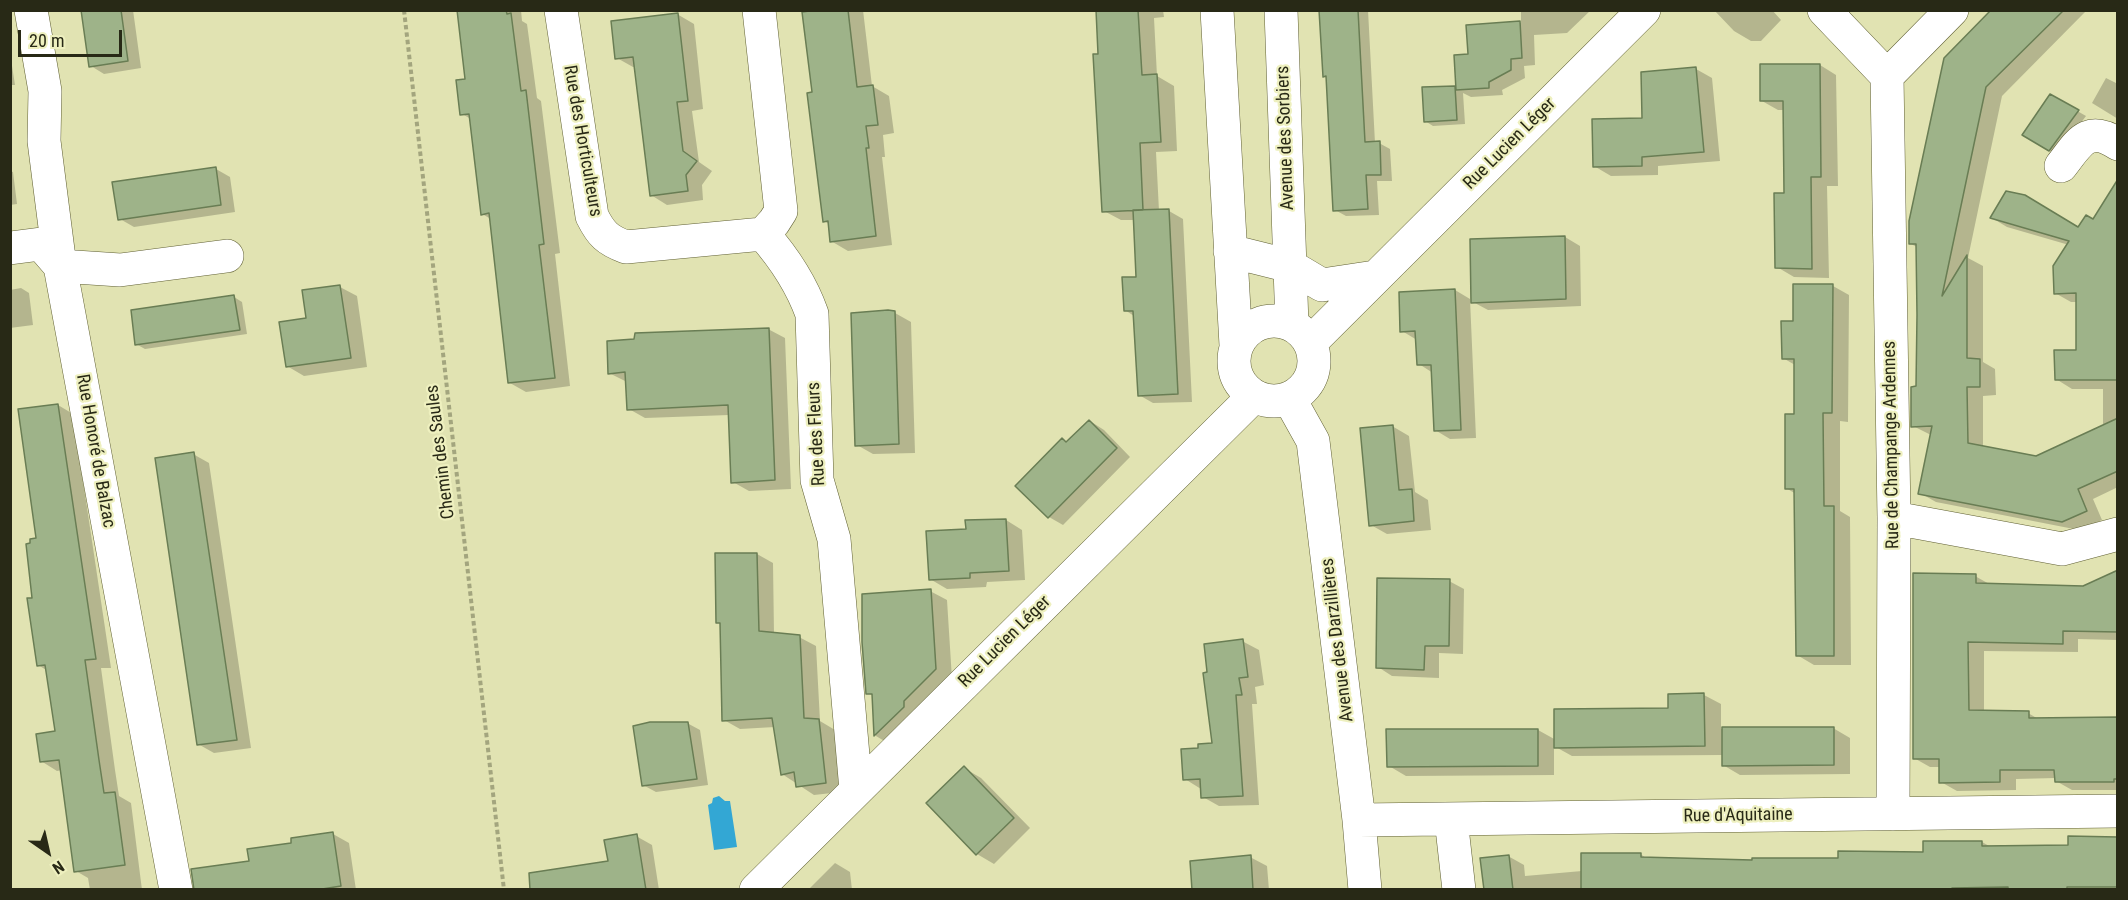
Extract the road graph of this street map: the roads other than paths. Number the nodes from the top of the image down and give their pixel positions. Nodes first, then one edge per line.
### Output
1 (31, 10) edge
2 (561, 10) edge
3 (759, 10) edge
4 (1217, 10) edge
5 (1281, 10) edge
6 (1644, 10) edge
7 (1824, 10) edge
8 (1949, 11) edge
9 (1887, 76) junction
10 (2118, 144) edge
11 (2061, 166) dead end
12 (763, 234) junction
13 (10, 248) edge
14 (1230, 251) junction
15 (227, 256) dead end
16 (60, 266) junction
17 (1290, 266) junction
18 (1375, 278) junction
19 (1301, 334) junction
20 (1236, 345) junction
21 (1254, 396) junction
22 (1289, 398) junction
23 (1894, 518) junction
24 (2118, 534) edge
25 (856, 790) junction
26 (2118, 811) edge
27 (1893, 814) junction
28 (1451, 819) junction
29 (1359, 820) junction
30 (176, 890) edge
31 (756, 890) edge
32 (1365, 890) edge
33 (1459, 890) edge

1 - 16 street, Rue Honoré de Balzac
2 - 12 street, Rue des Horticulteurs
3 - 12 street
4 - 14 street
5 - 17 street, Avenue des Sorbiers
6 - 18 street, Rue Lucien Léger
7 - 9 street
8 - 9 street
9 - 23 street, Rue de Champange Ardennes
10 - 11 street
12 - 25 street, Rue des Fleurs
13 - 16 street
14 - 17 street
14 - 20 street
15 - 16 street
16 - 30 street, Rue Honoré de Balzac
17 - 18 street
17 - 19 street, Avenue des Sorbiers
18 - 19 street, Rue Lucien Léger
19 - 20 street
19 - 22 street
20 - 21 street
21 - 22 street
21 - 25 street, Rue Lucien Léger
22 - 29 street, Avenue des Darzillières
23 - 24 street
23 - 27 street, Rue de Champange Ardennes
25 - 31 street, Rue Lucien Léger
26 - 27 street, Rue d'Aquitaine
27 - 28 street, Rue d'Aquitaine
28 - 29 street, Rue d'Aquitaine
28 - 33 street
29 - 32 street, Avenue des Darzillières

